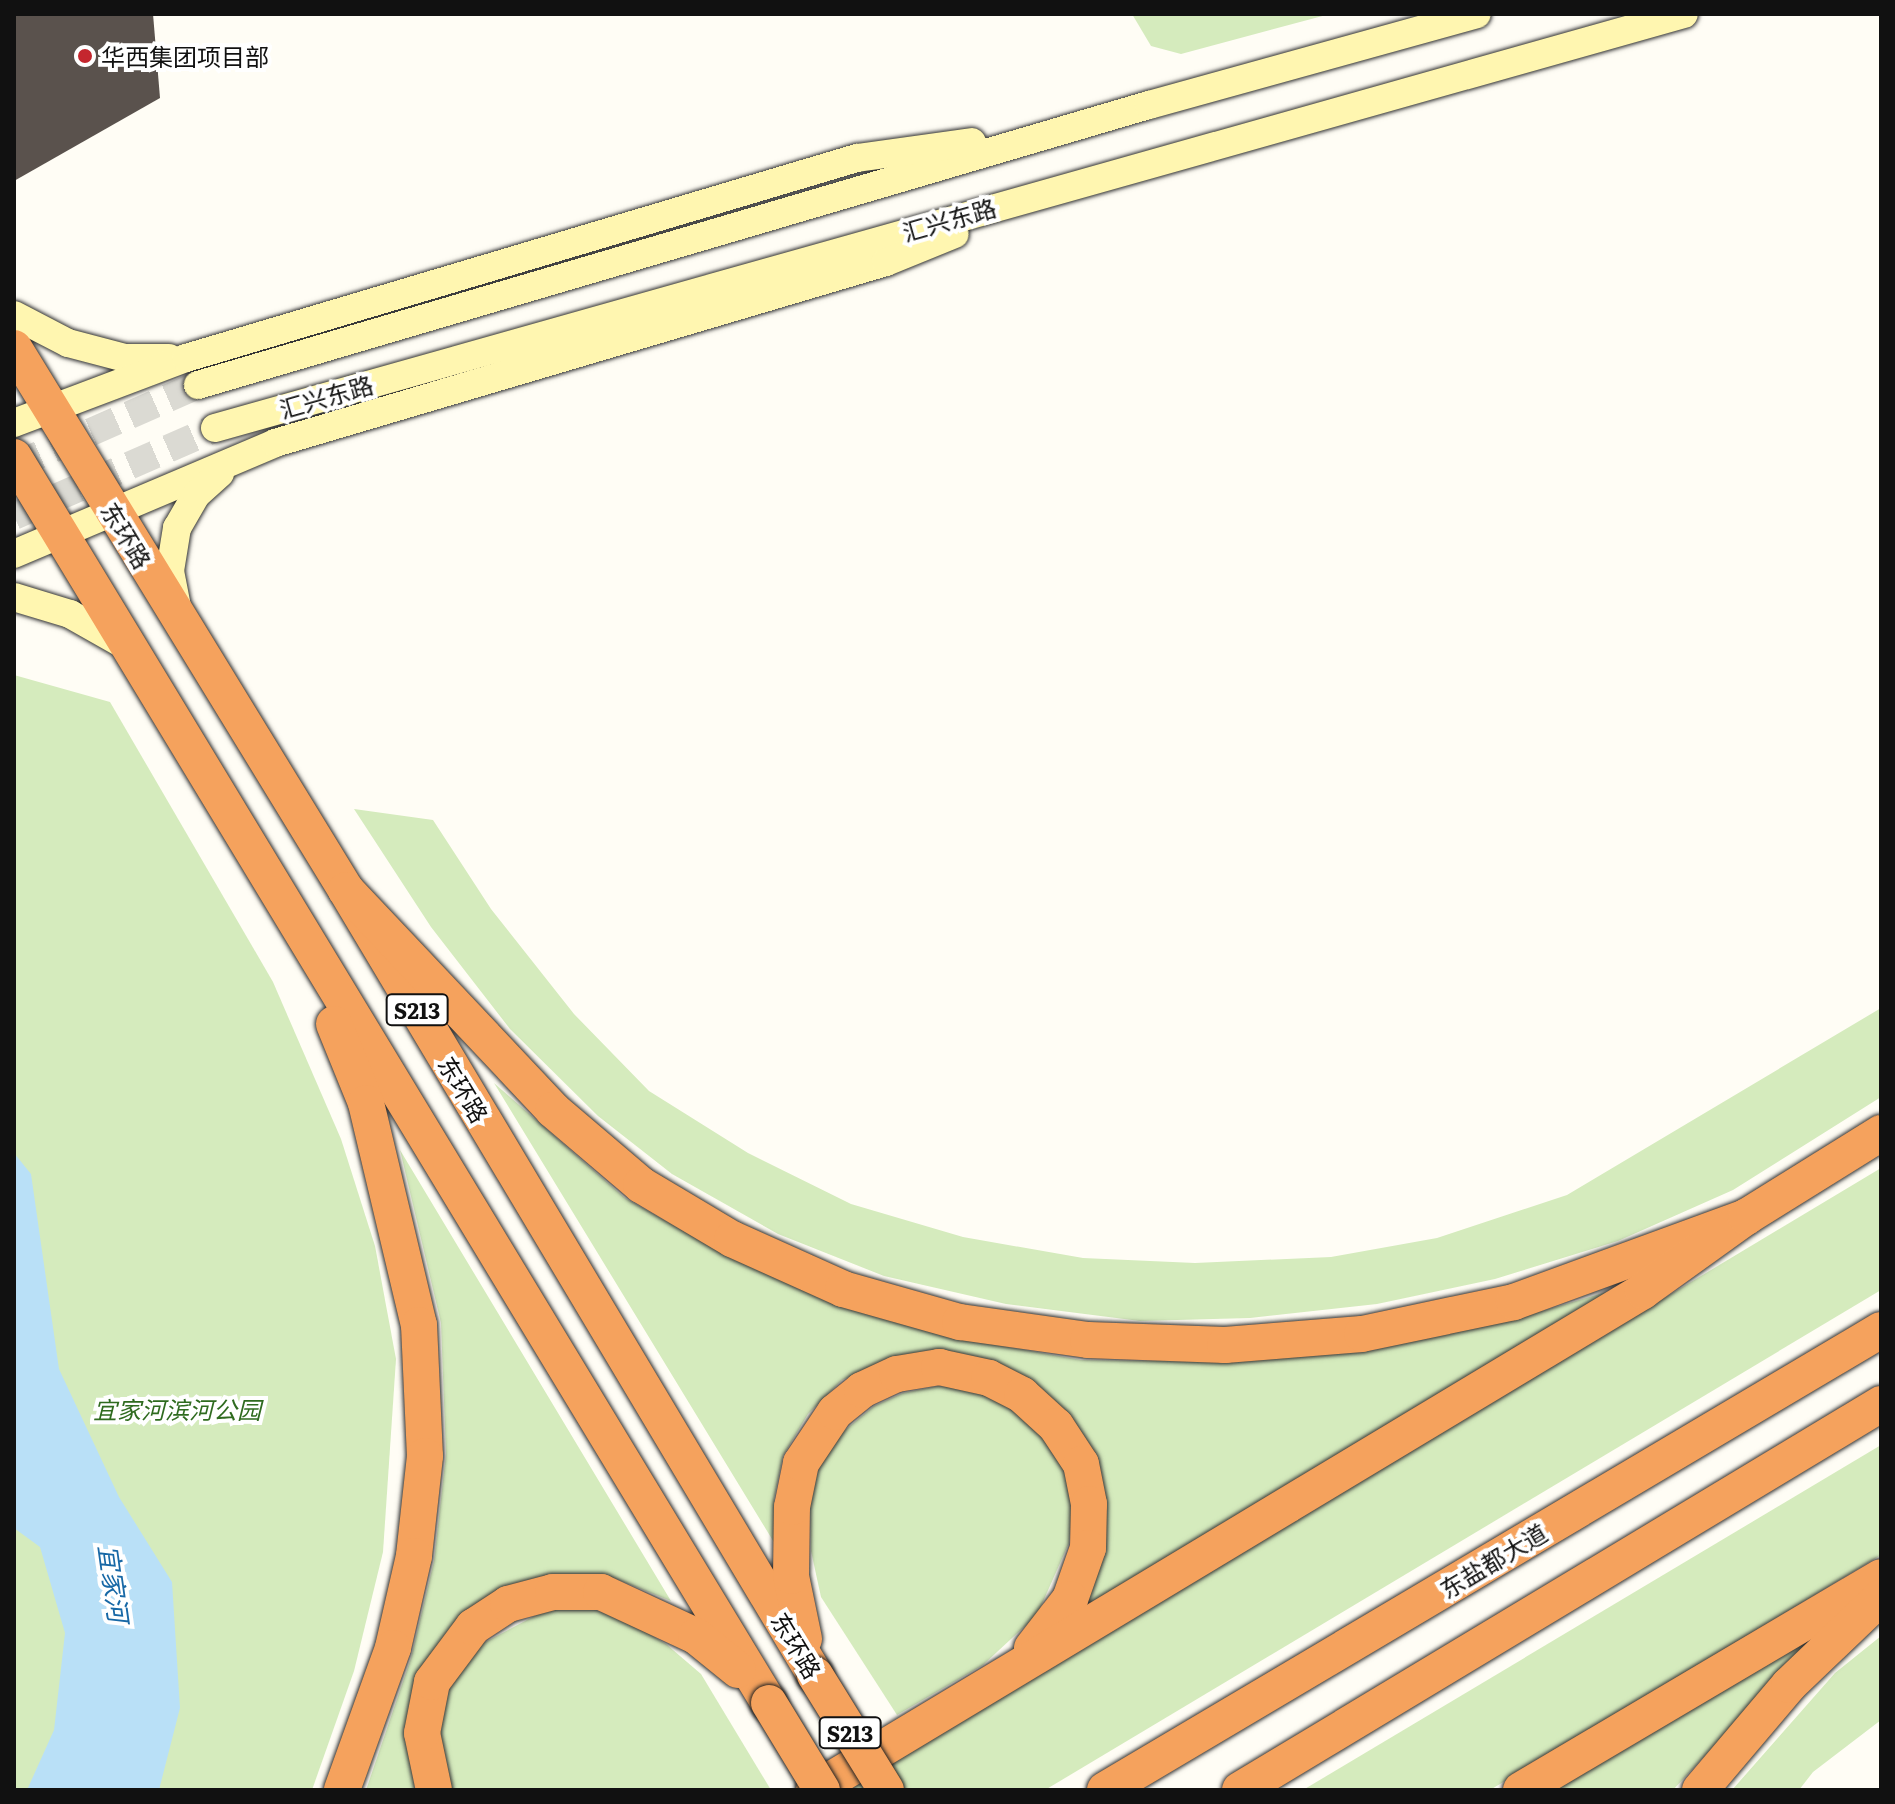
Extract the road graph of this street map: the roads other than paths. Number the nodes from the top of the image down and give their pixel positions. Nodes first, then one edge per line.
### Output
1 (1477, 14) edge
2 (1684, 14) edge
3 (1068, 128) junction
4 (1080, 182) junction
5 (14, 315) edge
6 (14, 348) edge
7 (186, 358) junction
8 (198, 385) tunnel mouth
9 (49, 409) junction
10 (14, 423) edge
11 (215, 428) tunnel mouth
12 (14, 457) edge
13 (231, 462) junction
14 (114, 513) junction
15 (62, 533) junction
16 (14, 554) edge
17 (14, 597) edge
18 (181, 623) junction
19 (130, 648) junction
20 (346, 890) junction
21 (295, 926) junction
22 (1881, 1133) edge
23 (1746, 1217) junction
24 (1881, 1330) edge
25 (626, 1363) junction
26 (578, 1393) junction
27 (1881, 1404) edge
28 (1881, 1577) edge
29 (1881, 1597) edge
30 (815, 1675) junction
31 (1000, 1677) junction
32 (769, 1703) junction
33 (342, 1790) edge
34 (434, 1790) edge
35 (814, 1790) edge
36 (822, 1790) edge
37 (886, 1790) edge
38 (1105, 1790) edge
39 (1240, 1790) edge
40 (1521, 1790) edge
41 (1700, 1790) edge

1 - 3 main road, 汇兴东路
2 - 4 main road, 汇兴东路
3 - 7 main road
3 - 8 main road, 汇兴东路
4 - 11 main road, 汇兴东路
4 - 13 main road
5 - 7 main road
6 - 9 highway, 东环路 / S213
7 - 9 main road
9 - 10 main road
9 - 14 highway, 东环路 / S213
12 - 15 highway, S213
13 - 14 main road
13 - 18 main road
14 - 15 main road
14 - 18 highway, 东环路 / S213
15 - 16 main road
15 - 19 highway, S213
17 - 19 main road
18 - 20 highway, 东环路 / S213
19 - 21 highway, S213
20 - 23 highway
20 - 25 highway, 东环路 / S213
21 - 26 highway, S213
21 - 33 highway
22 - 23 highway
23 - 31 highway
24 - 38 highway, 东盐都大道
25 - 26 highway
25 - 30 highway, 东环路 / S213
26 - 32 highway, S213
27 - 39 highway
28 - 40 highway
29 - 41 highway
30 - 31 highway
30 - 37 highway, 东环路 / S213, bridge
31 - 35 highway
32 - 34 highway
32 - 36 highway, S213, bridge

